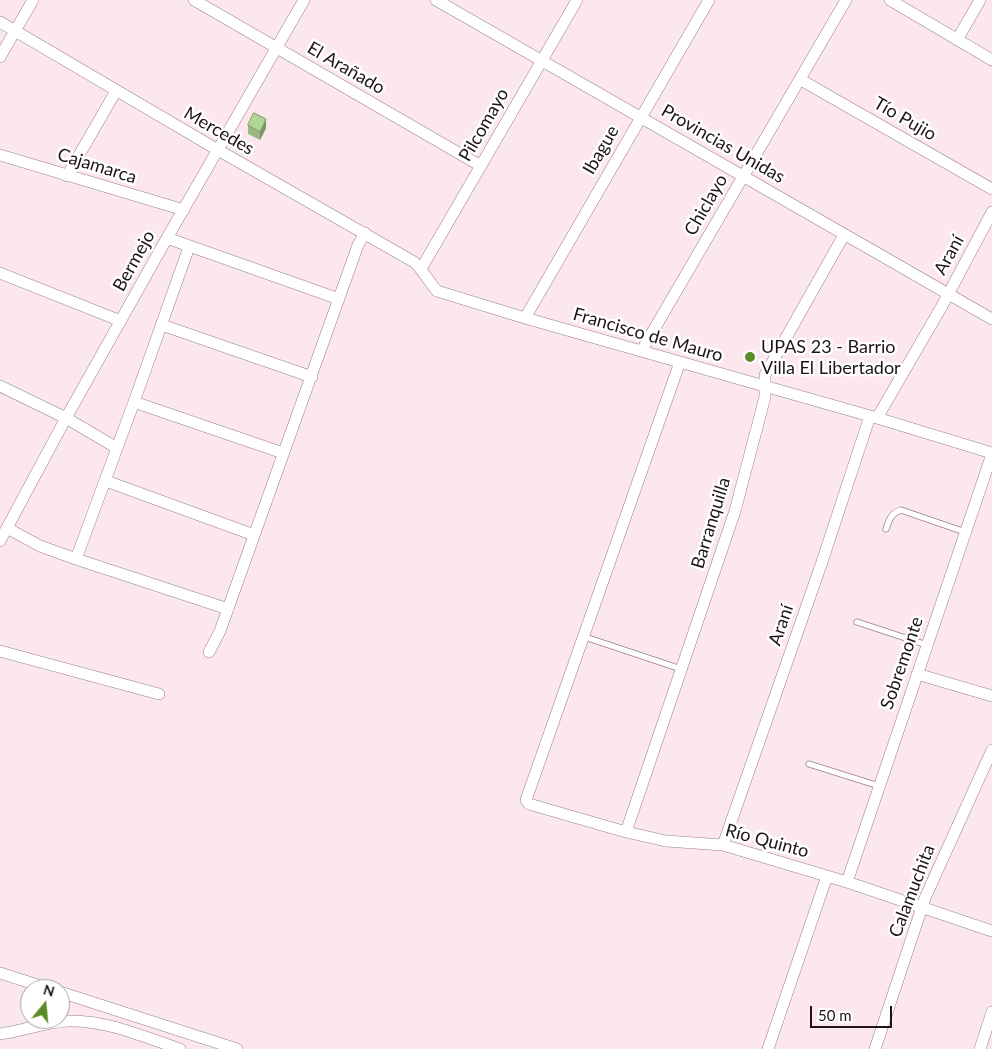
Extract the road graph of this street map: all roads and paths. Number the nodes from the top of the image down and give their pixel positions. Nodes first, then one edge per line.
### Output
1 (33, 0) edge
2 (194, 0) edge
3 (304, 0) edge
4 (436, 0) edge
5 (578, 0) edge
6 (709, 0) edge
7 (846, 0) edge
8 (890, 0) edge
9 (980, 0) edge
10 (0, 22) edge
11 (15, 31) junction
12 (958, 40) junction
13 (276, 49) junction
14 (0, 57) edge
15 (992, 60) edge
16 (543, 61) junction
17 (801, 80) junction
18 (116, 91) junction
19 (640, 117) junction
20 (218, 150) junction
21 (0, 155) edge
22 (481, 166) junction
23 (67, 176) junction
24 (744, 176) junction
25 (992, 189) edge
26 (184, 210) junction
27 (992, 212) edge
28 (365, 233) junction
29 (844, 235) junction
30 (167, 238) junction
31 (189, 247) junction
32 (421, 269) junction
33 (0, 272) edge
34 (947, 294) junction
35 (339, 300) junction
36 (525, 318) junction
37 (992, 319) edge
38 (120, 321) junction
39 (162, 325) junction
40 (642, 350) junction
41 (680, 362) junction
42 (312, 377) junction
43 (0, 386) edge
44 (764, 386) junction
45 (134, 402) junction
46 (874, 417) junction
47 (66, 418) junction
48 (116, 448) junction
49 (283, 453) junction
50 (992, 454) edge
51 (106, 481) junction
52 (7, 528) junction
53 (886, 529) dead end
54 (965, 532) junction
55 (254, 534) junction
56 (0, 541) edge
57 (76, 559) junction
58 (228, 609) junction
59 (857, 622) dead end
60 (582, 636) junction
61 (927, 645) junction
62 (0, 651) edge
63 (209, 652) dead end
64 (681, 669) junction
65 (917, 674) junction
66 (159, 694) dead end
67 (992, 696) edge
68 (992, 750) edge
69 (809, 764) dead end
70 (879, 786) junction
71 (626, 832) junction
72 (723, 845) junction
73 (827, 876) junction
74 (847, 882) junction
75 (921, 908) junction
76 (992, 930) edge
77 (0, 972) edge
78 (21, 979) edge
79 (70, 995) edge
80 (992, 1012) edge
81 (0, 1034) edge
82 (180, 1049) edge
83 (236, 1049) edge
84 (768, 1049) edge
85 (875, 1049) edge
86 (980, 1049) edge

1 - 11 street
2 - 13 street, El Arañado
3 - 13 street, Bermejo
4 - 16 street, Provincias Unidas
5 - 16 street, Pilcomayo
6 - 19 street, Ibague
7 - 17 street, Chiclayo
8 - 12 street
9 - 12 street
10 - 11 street, Mercedes
11 - 14 street
11 - 18 street, Mercedes
12 - 15 street
13 - 20 street, Bermejo
13 - 22 street, El Arañado
16 - 19 street, Provincias Unidas
16 - 22 street, Pilcomayo
17 - 24 street, Chiclayo
17 - 25 street, Tío Pujio
18 - 20 street, Mercedes
18 - 23 street
19 - 24 street, Provincias Unidas
19 - 36 street, Ibague
20 - 26 street, Bermejo
20 - 28 street, Mercedes
21 - 23 street, Cajamarca
22 - 32 street, Pilcomayo
23 - 26 street, Cajamarca
24 - 29 street, Provincias Unidas
24 - 40 street, Chiclayo
26 - 30 street, Bermejo
27 - 34 street, Araní
28 - 32 street, Mercedes
28 - 35 street
29 - 34 street, Provincias Unidas
29 - 44 street, Barranquilla
30 - 31 street
30 - 38 street, Bermejo
31 - 35 street
31 - 39 street
32 - 36 street, Francisco de Mauro
33 - 38 street
34 - 37 street, Provincias Unidas
34 - 46 street, Araní
35 - 42 street
36 - 40 street, Francisco de Mauro
38 - 47 street, Bermejo
39 - 42 street
39 - 45 street
40 - 41 street, Francisco de Mauro
41 - 44 street, Francisco de Mauro
41 - 60 street
42 - 49 street
43 - 47 street
44 - 46 street, Francisco de Mauro
44 - 64 street, Barranquilla
45 - 48 street
45 - 49 street
46 - 50 street, Francisco de Mauro
46 - 72 street, Araní
47 - 48 street
47 - 52 street, Bermejo
48 - 51 street
49 - 55 street
50 - 54 street, Sobremonte
51 - 55 street
51 - 57 street
52 - 56 street, Bermejo
52 - 57 street
53 - 54 lane
54 - 61 street, Sobremonte
55 - 58 street
57 - 58 street
58 - 63 street
59 - 61 lane
60 - 64 lane
60 - 71 street, Río Quinto
61 - 65 street, Sobremonte
62 - 66 street
64 - 71 street, Barranquilla
65 - 67 street
65 - 70 street, Sobremonte
68 - 75 street, Calamuchita
69 - 70 lane
70 - 74 street, Sobremonte
71 - 72 street, Río Quinto
72 - 73 street, Río Quinto
73 - 74 street, Río Quinto
73 - 84 street
74 - 75 street, Río Quinto
75 - 76 street, Río Quinto
75 - 85 street, Calamuchita
77 - 78 street
79 - 83 street
80 - 86 street
81 - 82 street

